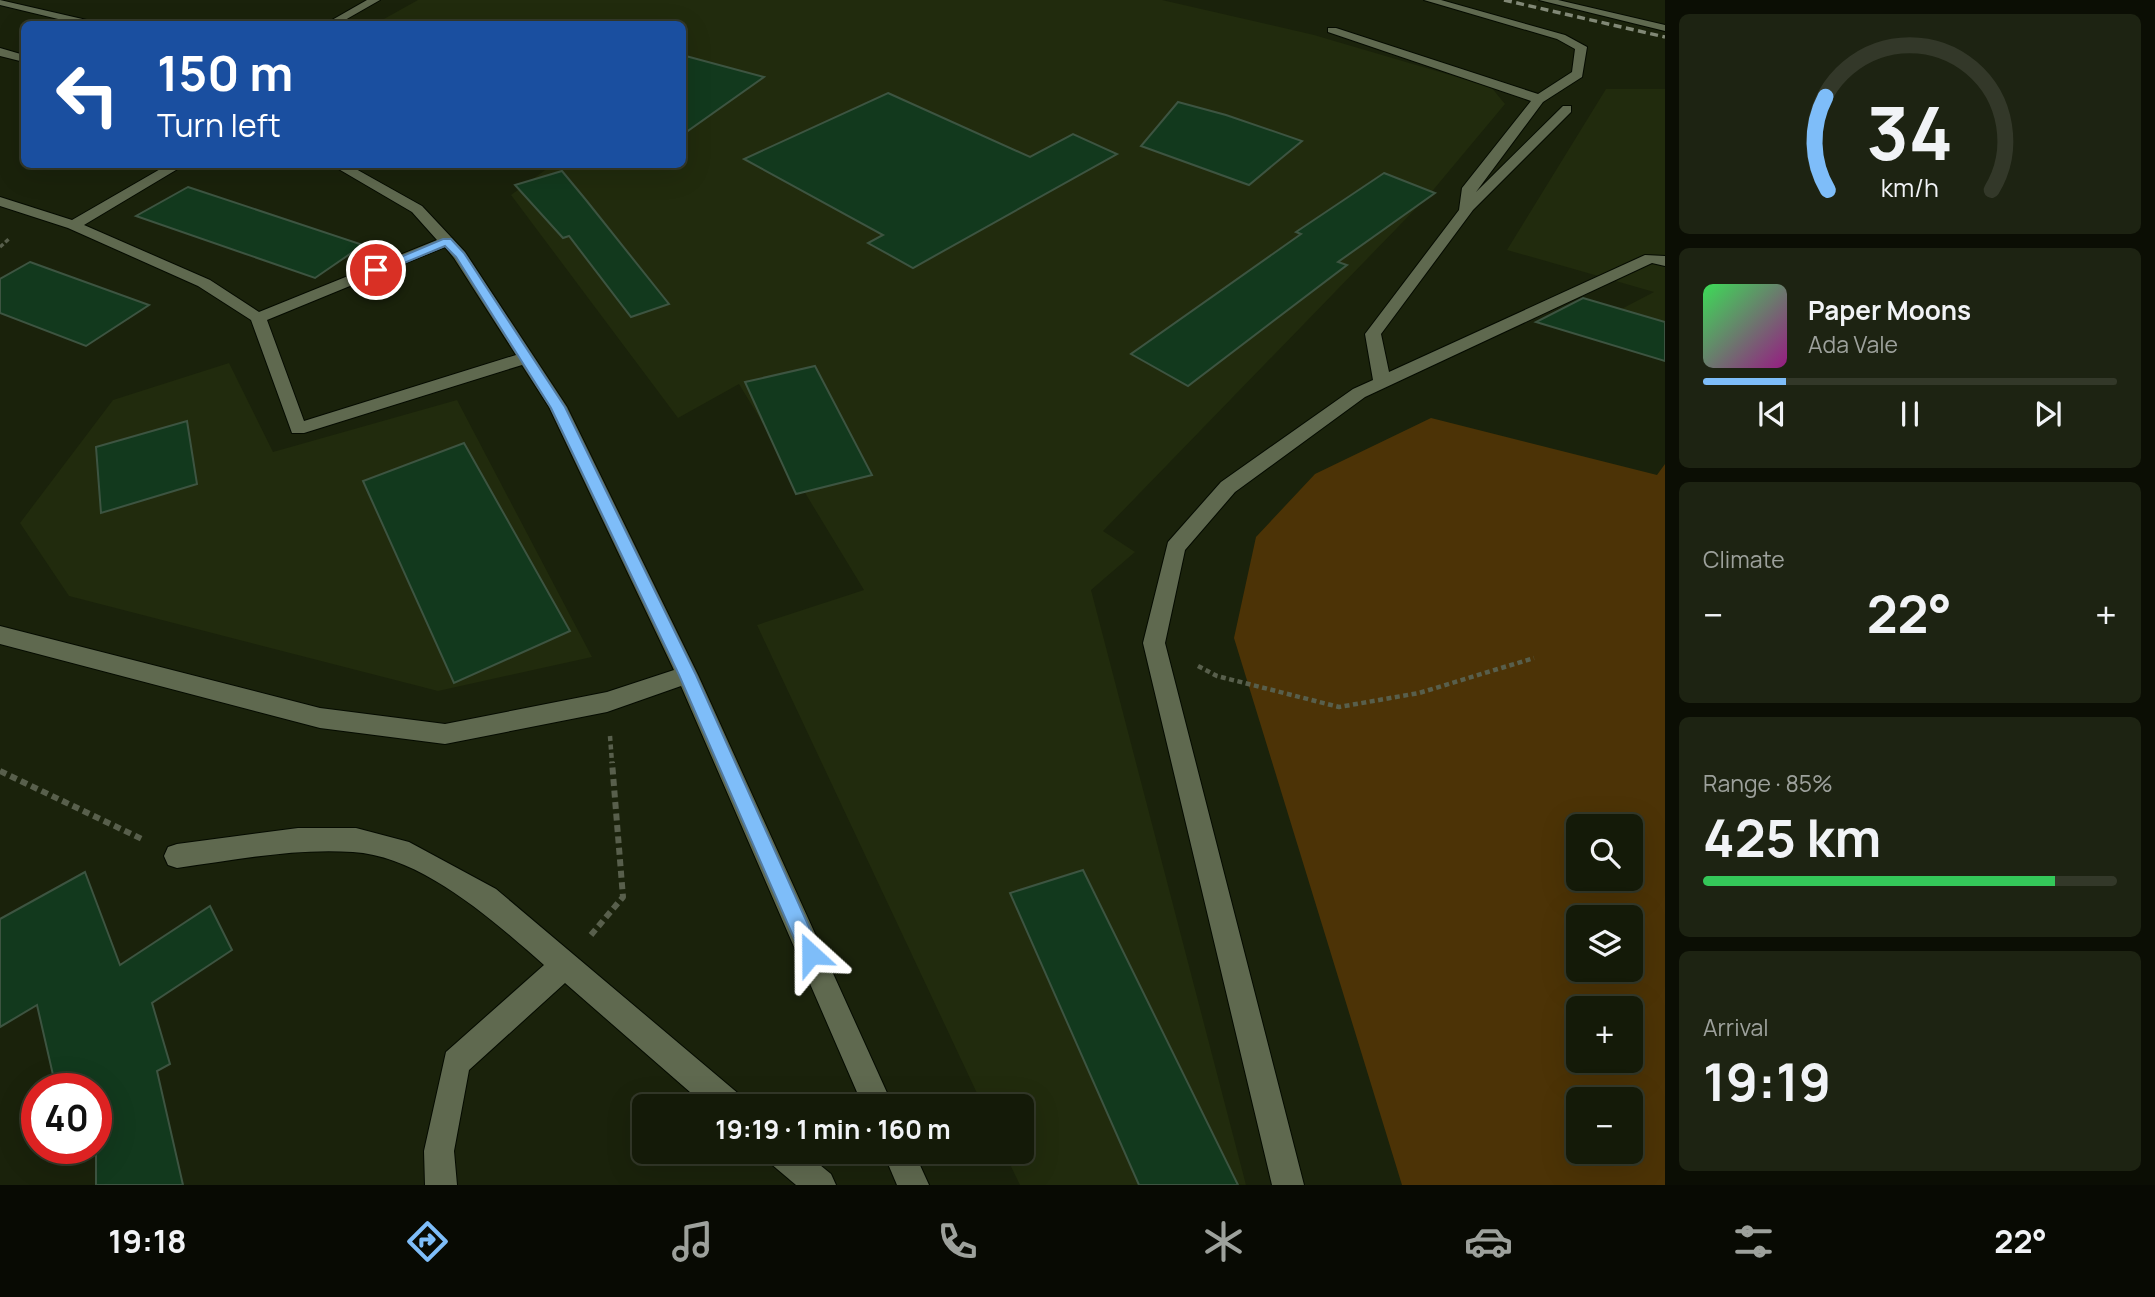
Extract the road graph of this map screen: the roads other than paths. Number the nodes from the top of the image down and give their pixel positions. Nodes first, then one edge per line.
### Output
1 (375, 0) edge
2 (1429, 0) edge
3 (1544, 0) edge
4 (0, 2) edge
5 (79, 21) edge
6 (336, 21) edge
7 (1665, 28) edge
8 (1332, 30) dead end
9 (0, 52) edge
10 (21, 58) edge
11 (1539, 99) junction
12 (1567, 109) dead end
13 (173, 168) edge
14 (343, 168) edge
15 (0, 201) edge
16 (1466, 210) junction
17 (73, 225) junction
18 (447, 241) junction
19 (1658, 259) edge
20 (258, 318) junction
21 (526, 358) junction
22 (1382, 382) junction
23 (0, 635) edge
24 (687, 675) junction
25 (177, 856) road end
26 (565, 965) junction
27 (715, 1094) edge
28 (873, 1094) edge
29 (795, 1164) edge
30 (903, 1164) edge
31 (441, 1185) edge
32 (820, 1185) edge
33 (913, 1185) edge
34 (1288, 1185) edge

1 - 6 street
2 - 11 street
3 - 7 street
4 - 5 street
8 - 11 street
9 - 10 street
11 - 16 street
12 - 16 street
13 - 17 street
14 - 18 street
15 - 17 street
16 - 22 street
17 - 20 street
18 - 20 street
18 - 21 street
19 - 22 street
20 - 21 street
21 - 24 street
22 - 34 street
23 - 24 street
24 - 28 street
25 - 26 street
26 - 27 street
26 - 31 street
29 - 32 street
30 - 33 street

